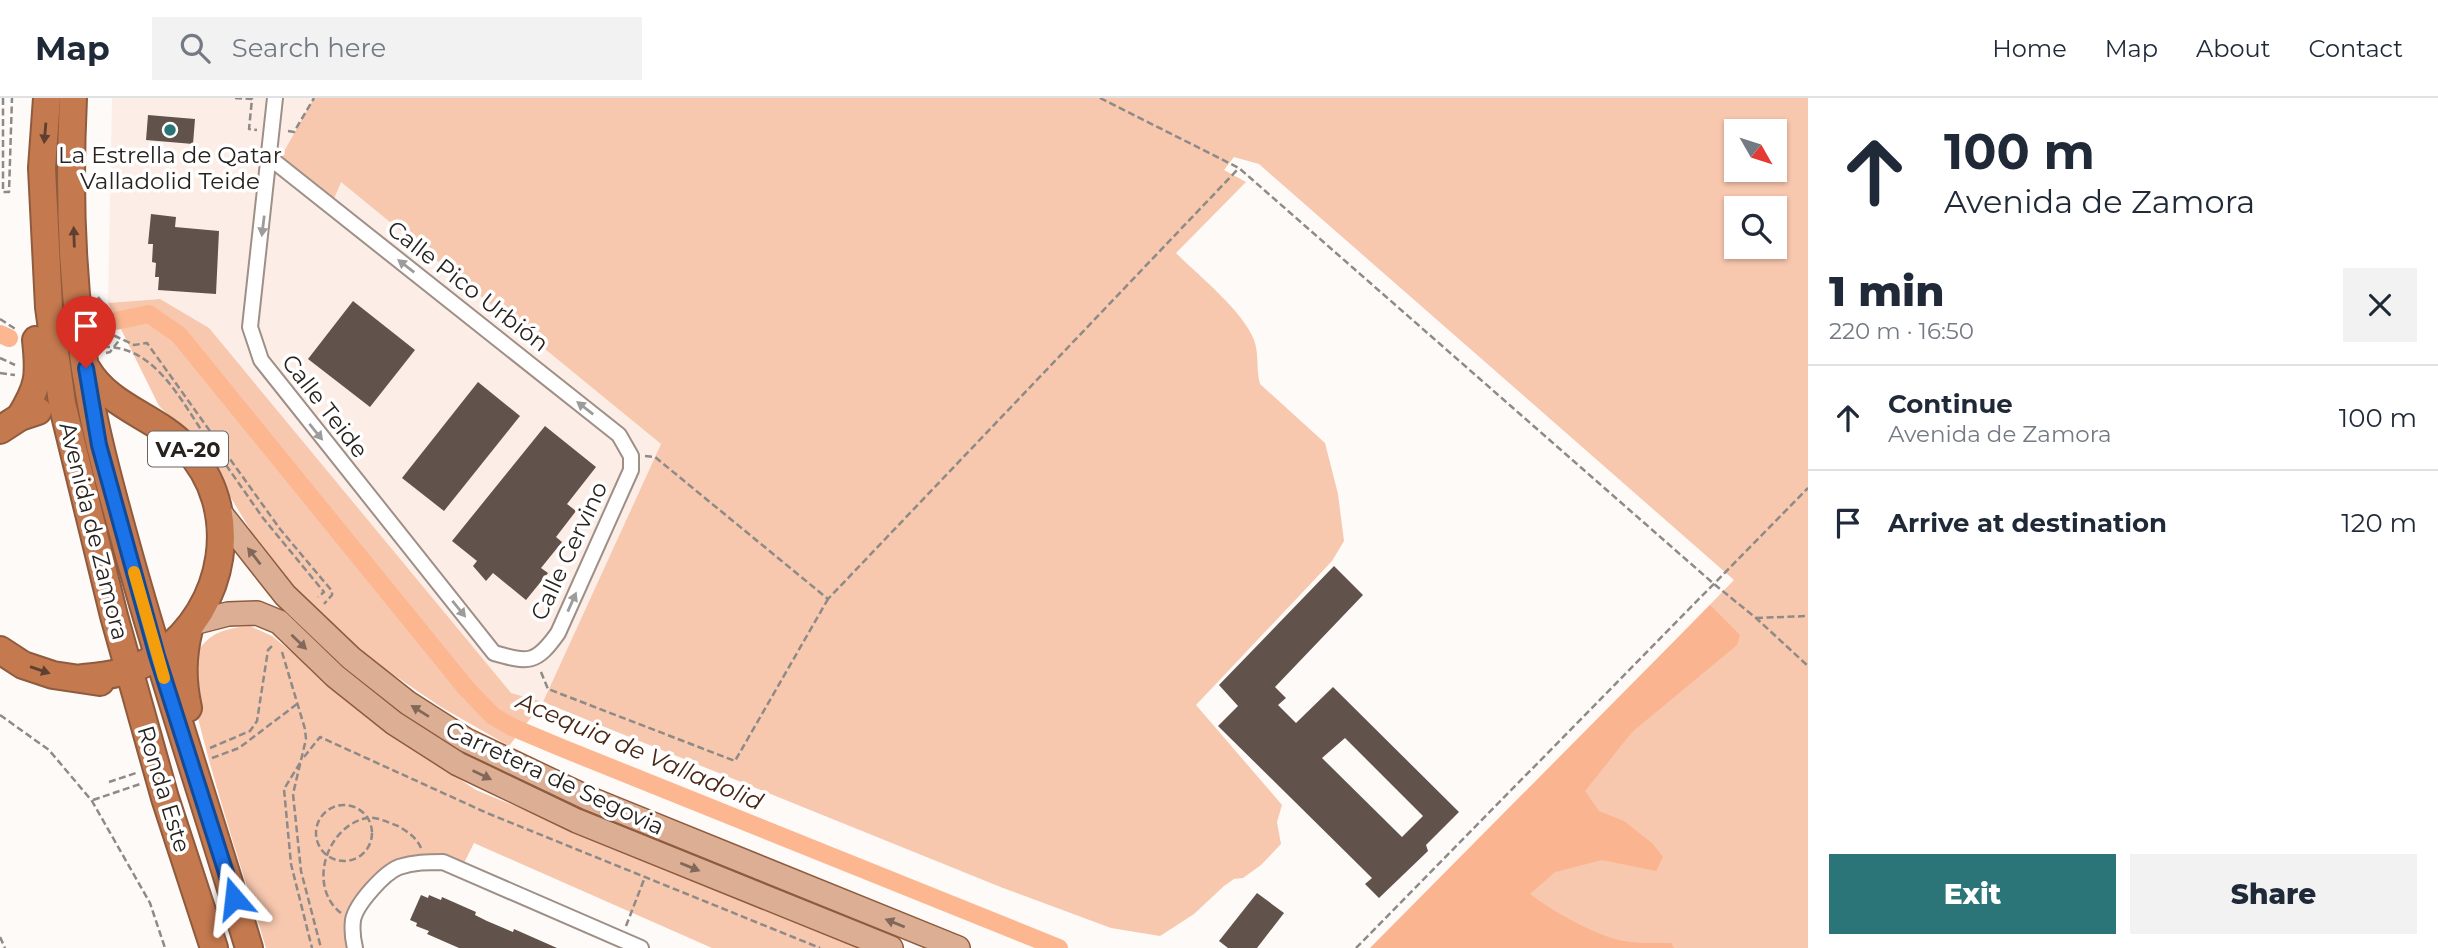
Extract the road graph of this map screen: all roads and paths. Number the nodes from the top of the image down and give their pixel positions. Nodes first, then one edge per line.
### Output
1 (3, 98) edge
2 (12, 98) edge
3 (47, 98) edge
4 (73, 98) edge
5 (275, 98) edge
6 (1100, 98) edge
7 (270, 158) junction
8 (42, 167) junction
9 (1239, 168) junction
10 (97, 296) dead end
11 (0, 319) edge
12 (20, 332) dead end
13 (120, 339) junction
14 (0, 358) edge
15 (94, 361) junction
16 (20, 367) dead end
17 (0, 373) edge
18 (24, 375) dead end
19 (90, 402) junction
20 (62, 403) junction
21 (132, 410) junction
22 (10, 424) edge
23 (631, 456) junction
24 (1808, 488) edge
25 (218, 510) junction
26 (1714, 584) junction
27 (828, 599) junction
28 (319, 610) dead end
29 (1808, 616) edge
30 (1756, 618) junction
31 (191, 626) junction
32 (277, 640) dead end
33 (281, 649) dead end
34 (0, 650) edge
35 (157, 656) junction
36 (535, 657) junction
37 (1808, 666) edge
38 (130, 670) junction
39 (83, 678) junction
40 (297, 704) junction
41 (0, 715) edge
42 (147, 734) junction
43 (207, 750) dead end
44 (211, 759) dead end
45 (302, 760) junction
46 (136, 773) dead end
47 (109, 782) dead end
48 (141, 783) dead end
49 (92, 801) junction
50 (367, 817) junction
51 (211, 822) junction
52 (326, 854) junction
53 (426, 862) junction
54 (645, 877) junction
55 (353, 919) junction
56 (0, 937) edge
57 (621, 939) junction
58 (5, 948) edge
59 (165, 948) edge
60 (214, 948) edge
61 (249, 948) edge
62 (312, 948) edge
63 (321, 948) edge
64 (355, 948) edge
65 (641, 948) edge
66 (820, 948) edge
67 (891, 948) edge
68 (958, 948) edge
69 (1356, 948) edge

1 - 2 path
3 -> 8 highway, Avenida de Zamora
15 -> 4 highway, Avenida de Zamora
5 - 7 street, Calle Teide
6 - 9 path
23 -> 7 street, Calle Pico Urbión
7 -> 36 street, Calle Teide
8 - 20 highway, Avenida de Zamora
8 - 22 highway
9 - 26 path
9 - 27 path
10 - 13 path
11 - 12 path
13 - 15 path
13 - 28 path
14 - 16 path
15 - 19 highway, Avenida de Zamora
15 - 21 highway
17 - 18 path
19 - 20 highway, VA-20
19 - 21 highway, VA-20
19 - 35 highway, Avenida de Zamora
20 - 22 highway, VA-20
20 - 38 highway, Avenida de Zamora
21 - 25 highway, VA-20
23 - 27 path
36 -> 23 street, Calle Cervino
24 - 26 path
25 - 31 highway, VA-20
68 -> 25 main road, Carretera de Segovia
26 - 30 path
26 - 69 path
27 - 36 path
29 - 30 path
30 - 37 path
31 - 35 highway, VA-20
31 - 51 highway
31 -> 67 main road, Carretera de Segovia
32 - 43 path
33 - 40 path
34 -> 39 highway, VA-20
35 - 38 highway, VA-20
35 - 51 highway, Ronda Este
38 - 39 highway, VA-20
38 - 42 highway, Ronda Este
39 - 42 highway
40 - 44 path
40 - 45 path
41 - 49 path
42 - 60 highway, Ronda Este
45 - 54 path
45 - 62 path
45 - 63 path
46 - 47 path
48 - 49 path
49 - 59 path
50 - 52 path
50 - 52 path
50 - 52 path
50 - 53 path
51 - 61 highway, Ronda Este
52 - 55 path
53 - 55 street
53 - 57 street
54 - 57 path
54 - 66 path
55 - 64 street
56 - 58 path
57 - 65 street

